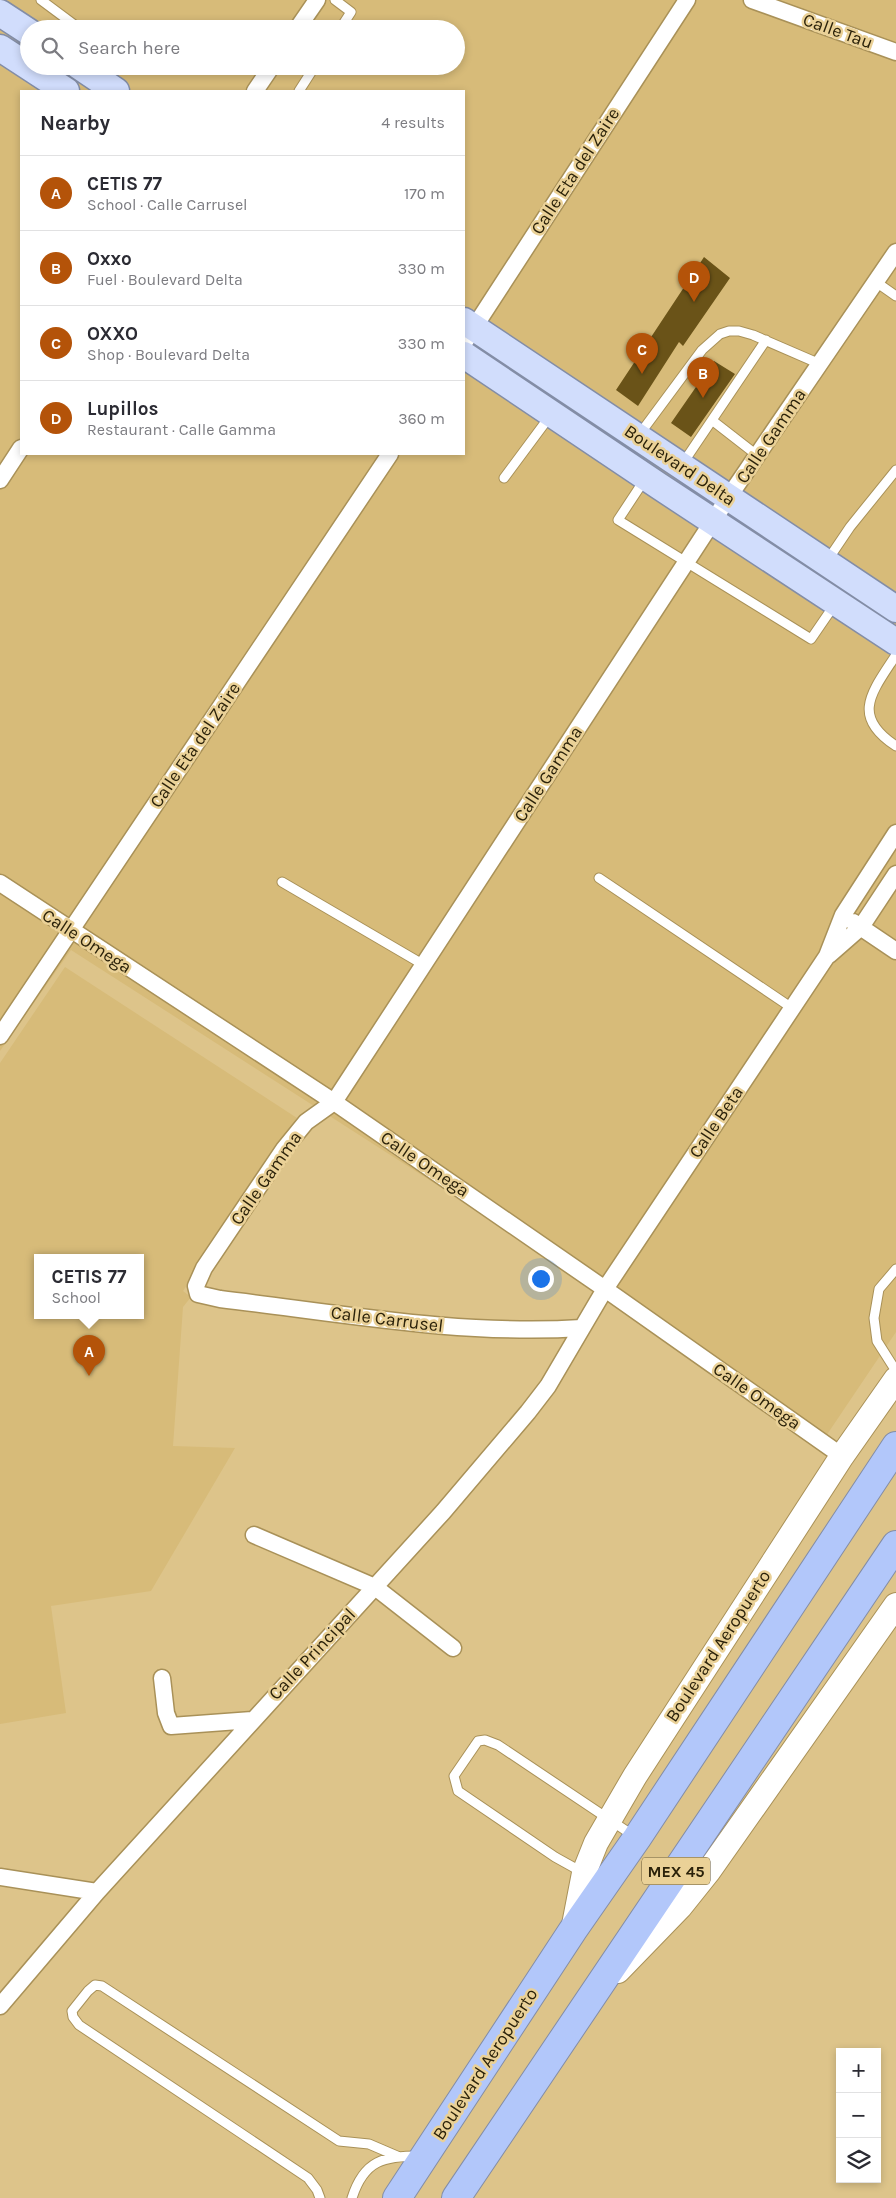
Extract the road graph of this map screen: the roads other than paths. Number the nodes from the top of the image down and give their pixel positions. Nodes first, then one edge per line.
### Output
1 (41, 0) edge
2 (317, 0) edge
3 (335, 0) edge
4 (687, 0) edge
5 (752, 0) edge
6 (0, 13) edge
7 (68, 20) edge
8 (303, 20) edge
9 (346, 20) edge
10 (20, 26) edge
11 (0, 48) edge
12 (896, 52) edge
13 (20, 61) edge
14 (41, 75) edge
15 (92, 75) edge
16 (266, 75) edge
17 (309, 75) edge
18 (64, 90) edge
19 (115, 90) edge
20 (256, 90) edge
21 (300, 90) edge
22 (896, 252) edge
23 (876, 282) junction
24 (896, 296) edge
25 (467, 331) edge
26 (766, 340) junction
27 (465, 356) edge
28 (820, 364) junction
29 (551, 414) junction
30 (713, 421) junction
31 (638, 436) junction
32 (20, 450) edge
33 (389, 455) edge
34 (758, 456) junction
35 (682, 465) junction
36 (896, 470) edge
37 (504, 478) dead end
38 (646, 478) junction
39 (0, 480) edge
40 (728, 498) junction
41 (714, 521) junction
42 (687, 563) junction
43 (826, 563) junction
44 (837, 602) junction
45 (896, 609) edge
46 (896, 642) edge
47 (896, 655) edge
48 (896, 746) edge
49 (896, 833) edge
50 (896, 874) edge
51 (599, 878) dead end
52 (282, 882) dead end
53 (0, 883) edge
54 (843, 915) junction
55 (861, 927) junction
56 (70, 931) junction
57 (896, 951) edge
58 (827, 956) junction
59 (424, 964) junction
60 (792, 1008) junction
61 (0, 1036) edge
62 (334, 1102) junction
63 (896, 1269) edge
64 (605, 1288) junction
65 (195, 1289) joint
66 (582, 1328) junction
67 (896, 1371) edge
68 (896, 1379) edge
69 (896, 1446) edge
70 (842, 1456) junction
71 (254, 1535) dead end
72 (896, 1545) edge
73 (375, 1587) junction
74 (896, 1605) edge
75 (453, 1648) dead end
76 (162, 1678) dead end
77 (252, 1720) junction
78 (610, 1820) junction
79 (636, 1838) junction
80 (0, 1877) edge
81 (594, 1879) junction
82 (97, 1892) junction
83 (595, 1992) junction
84 (0, 2006) edge
85 (397, 2156) junction
86 (425, 2156) junction
87 (320, 2198) edge
88 (352, 2198) edge
89 (397, 2198) edge
90 (456, 2198) edge

1 - 7 lane
2 - 8 street
3 - 9 lane
4 - 25 street, Calle Eta del Zaire
5 - 12 street, Calle Tau
6 - 10 main road
11 - 13 main road
14 - 18 main road
15 - 19 main road
16 - 20 street
17 - 21 lane
22 - 23 street, Calle Gamma
23 - 24 lane
23 - 28 street, Calle Gamma
25 - 31 main road, Boulevard Delta
26 - 28 lane
26 - 30 lane
26 - 31 lane
27 - 29 main road, Boulevard Delta
28 - 34 street, Calle Gamma
29 - 37 lane
29 - 38 main road, Boulevard Delta
30 - 34 lane
30 - 35 lane
31 - 35 main road, Boulevard Delta
32 - 39 street
33 - 56 street, Calle Eta del Zaire
34 - 40 street, Calle Gamma
35 - 40 main road, Boulevard Delta
36 - 43 lane
38 - 41 main road, Boulevard Delta
38 - 42 lane
40 - 41 street, Calle Gamma
40 - 43 main road, Boulevard Delta
41 - 42 street, Calle Gamma
41 - 44 main road, Boulevard Delta
42 - 44 lane
42 - 59 street, Calle Gamma
43 - 45 main road, Boulevard Delta
44 - 46 main road, Boulevard Delta
47 - 48 lane
49 - 54 street, Calle Beta
50 - 55 street, Calle Beta
51 - 60 lane
52 - 59 lane
53 - 56 street, Calle Omega
54 - 55 street
54 - 58 street, Calle Beta
55 - 57 street
55 - 58 street, Calle Beta
56 - 61 street, Calle Eta del Zaire
56 - 62 street, Calle Omega
58 - 60 street, Calle Beta
59 - 62 street, Calle Gamma
60 - 64 street, Calle Beta
62 - 64 street, Calle Omega
62 - 65 street, Calle Gamma
63 - 67 lane
64 - 66 street, Calle Principal
64 - 70 street, Calle Omega
65 - 66 street, Calle Carrusel
66 - 73 street, Calle Principal
68 - 70 street, Boulevard Aeropuerto
69 - 79 highway, Boulevard Aeropuerto / MEX 45
70 - 78 street, Boulevard Aeropuerto
71 - 73 street
72 - 83 highway, MEX 45
73 - 75 street
73 - 77 street, Calle Principal
74 - 83 street
76 - 77 street
77 - 82 street, Calle Principal
78 - 79 lane
78 - 81 street, Boulevard Aeropuerto
78 - 81 lane
79 - 81 highway, Boulevard Aeropuerto / MEX 45
80 - 82 street
81 - 86 highway, Boulevard Aeropuerto / MEX 45
82 - 84 street, Calle Principal
83 - 90 highway, MEX 45
85 - 86 lane
85 - 87 lane
85 - 88 lane
86 - 89 highway, Boulevard Aeropuerto / MEX 45

